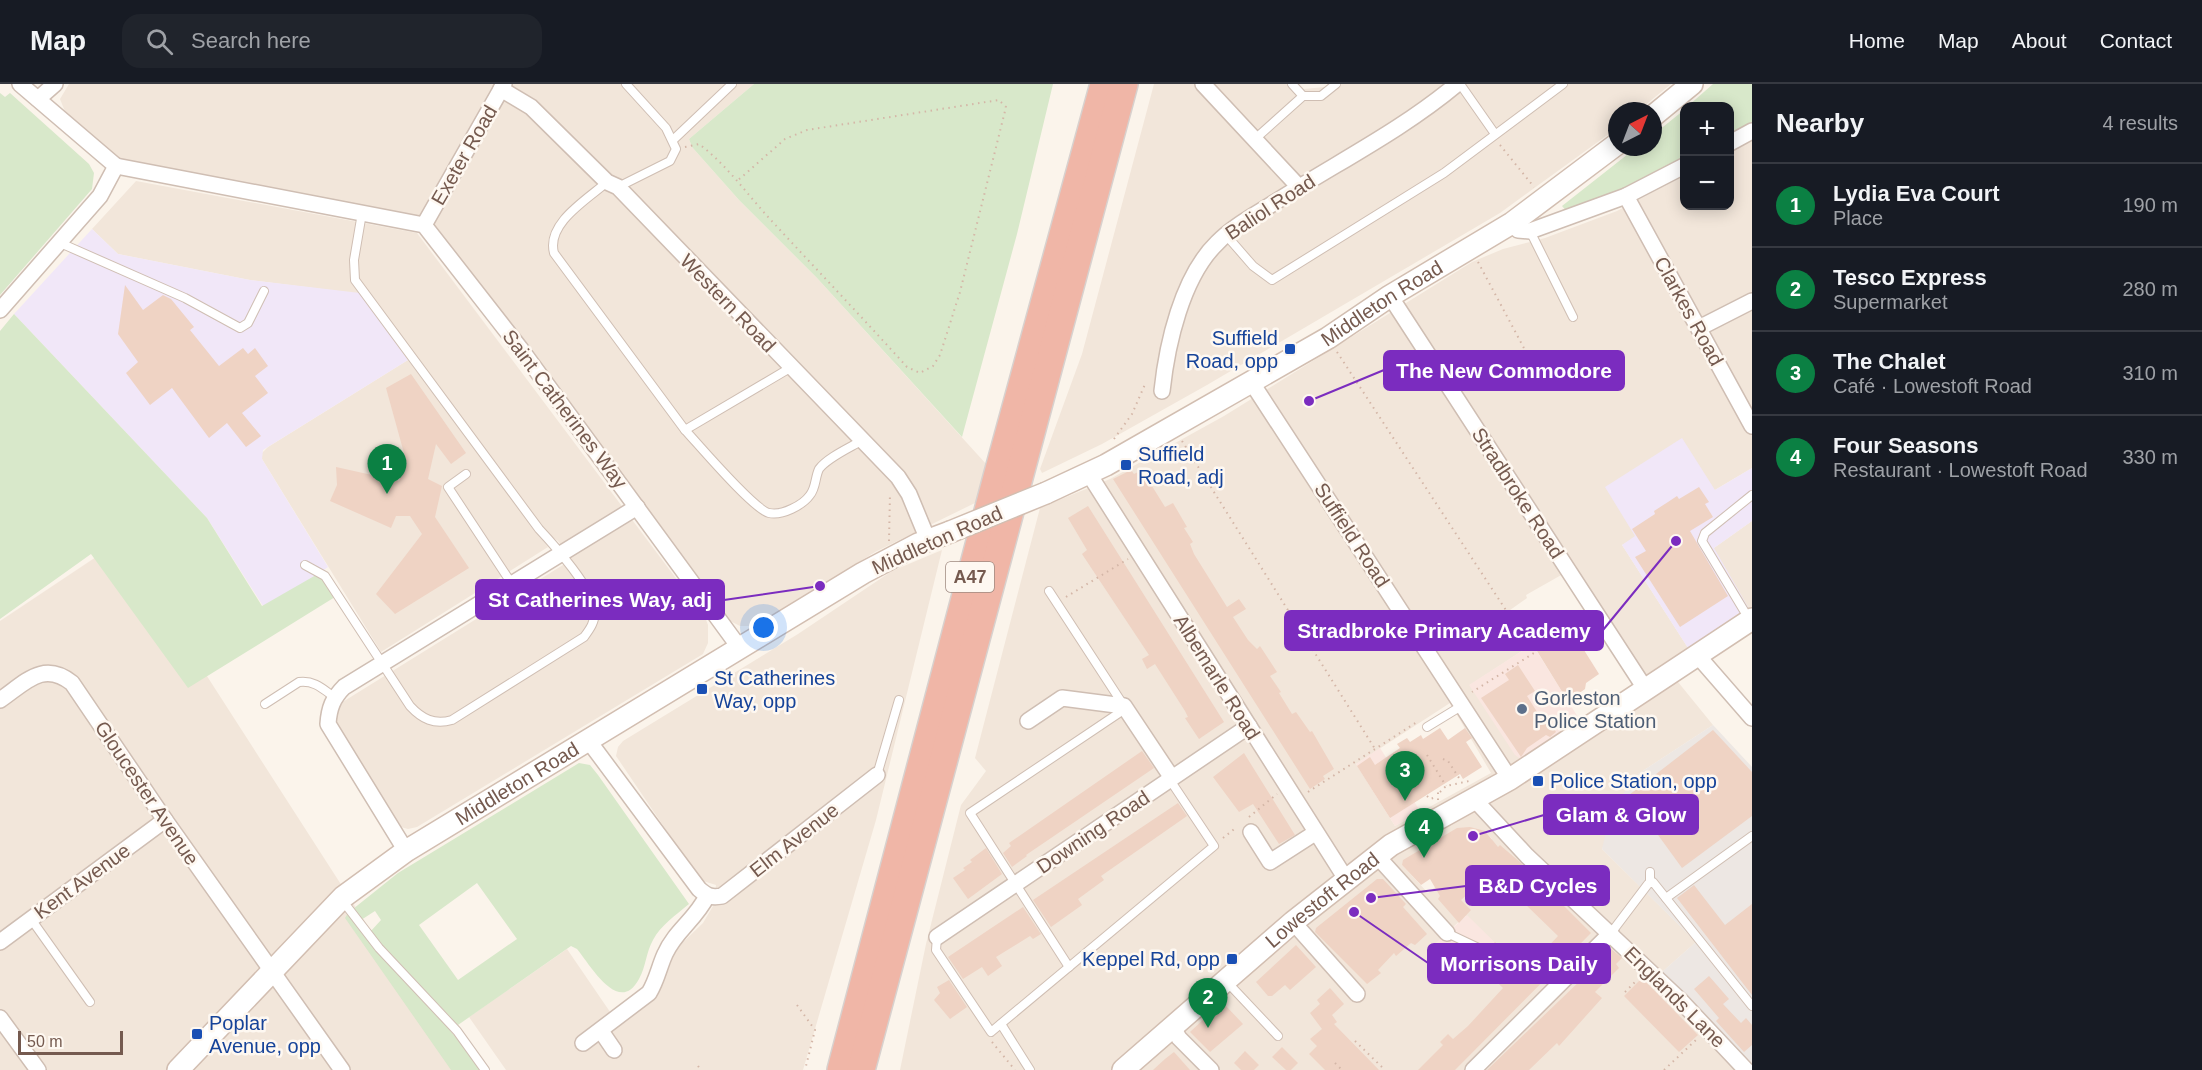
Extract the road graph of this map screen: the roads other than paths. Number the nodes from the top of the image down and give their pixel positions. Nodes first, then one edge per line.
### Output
1 (20, 84) edge
2 (55, 84) edge
3 (626, 84) edge
4 (732, 84) edge
5 (1104, 84) edge
6 (1124, 84) edge
7 (1203, 84) edge
8 (1292, 84) edge
9 (1336, 84) edge
10 (1459, 84) edge
11 (1563, 84) edge
12 (1692, 84) edge
13 (502, 86) edge
14 (1303, 96) junction
15 (38, 99) junction
16 (1662, 109) edge
17 (1752, 131) edge
18 (1495, 134) junction
19 (673, 140) junction
20 (1255, 140) junction
21 (1734, 141) edge
22 (1608, 151) edge
23 (117, 166) junction
24 (1680, 168) edge
25 (613, 184) junction
26 (1299, 187) junction
27 (1626, 196) junction
28 (362, 213) junction
29 (424, 225) junction
30 (1521, 227) junction
31 (1226, 234) junction
32 (58, 242) junction
33 (264, 291) dead end
34 (1390, 296) junction
35 (1752, 301) edge
36 (0, 310) edge
37 (1573, 317) dead end
38 (1699, 328) junction
39 (790, 368) junction
40 (1252, 383) junction
41 (1162, 391) dead end
42 (1752, 426) edge
43 (685, 430) junction
44 (861, 441) junction
45 (466, 474) dead end
46 (1089, 474) junction
47 (1752, 495) edge
48 (637, 507) junction
49 (928, 540) junction
50 (562, 553) junction
51 (305, 565) dead end
52 (512, 584) junction
53 (1048, 591) dead end
54 (1751, 620) edge
55 (739, 647) junction
56 (1698, 657) junction
57 (382, 665) junction
58 (1646, 690) junction
59 (334, 697) junction
60 (0, 700) edge
61 (899, 700) dead end
62 (1461, 703) junction
63 (265, 704) dead end
64 (1124, 706) junction
65 (1752, 718) edge
66 (1028, 721) dead end
67 (1249, 726) junction
68 (1427, 727) dead end
69 (588, 740) junction
70 (877, 775) joint
71 (1171, 779) junction
72 (1510, 779) junction
73 (1475, 800) junction
74 (165, 820) junction
75 (1247, 824) road end
76 (1315, 833) junction
77 (1752, 836) edge
78 (406, 851) junction
79 (1377, 856) junction
80 (1650, 872) dead end
81 (1346, 879) junction
82 (1650, 882) junction
83 (1015, 884) junction
84 (707, 896) junction
85 (1666, 898) junction
86 (342, 899) junction
87 (31, 919) junction
88 (1293, 922) junction
89 (1447, 933) joint
90 (1611, 933) junction
91 (937, 937) joint
92 (0, 942) edge
93 (1485, 951) dead end
94 (1069, 967) junction
95 (270, 971) junction
96 (1226, 981) junction
97 (1357, 994) dead end
98 (90, 1002) dead end
99 (1752, 1006) edge
100 (0, 1018) edge
101 (1001, 1024) junction
102 (1173, 1027) junction
103 (601, 1031) junction
104 (1278, 1036) dead end
105 (583, 1043) dead end
106 (614, 1050) dead end
107 (38, 1070) edge
108 (178, 1070) edge
109 (342, 1070) edge
110 (484, 1070) edge
111 (841, 1070) edge
112 (861, 1070) edge
113 (1030, 1070) edge
114 (1123, 1070) edge
115 (1210, 1070) edge
116 (1473, 1070) edge
117 (1746, 1070) edge

1 - 15 street
2 - 15 street
3 - 19 lane
4 - 19 lane
5 - 111 highway, A47
6 - 112 highway, A47
7 - 20 street
8 - 14 lane
9 - 14 lane
10 - 18 lane
10 - 26 street, Baliol Road
11 - 18 lane
12 - 16 main road
13 - 25 street, Western Road
13 - 29 street, Exeter Road
14 - 20 lane
15 - 23 street
17 - 21 street
18 - 31 lane
19 - 25 lane
20 - 26 street
22 - 30 main road, Middleton Road
23 - 28 street
23 - 32 street
24 - 27 street
25 - 39 street, Western Road
25 - 43 lane
26 - 31 street, Baliol Road
27 - 30 street
27 - 38 street, Clarkes Road
28 - 29 street
28 - 50 lane
29 - 48 street, Saint Catherines Way
30 - 34 main road, Middleton Road
30 - 37 lane
31 - 41 street, Baliol Road
32 - 33 lane
32 - 36 street
34 - 40 main road, Middleton Road
34 - 58 street, Stradbroke Road
35 - 38 street
38 - 42 street, Clarkes Road
39 - 43 lane
39 - 44 street, Western Road
40 - 46 main road, Middleton Road
40 - 62 street, Suffield Road
43 - 44 lane
44 - 49 street, Western Road
45 - 52 lane
46 - 49 main road, Middleton Road, bridge
46 - 67 street, Albemarle Road
47 - 54 lane
48 - 50 street
48 - 55 street, Saint Catherines Way
49 - 55 main road, Middleton Road
50 - 52 street
50 - 57 lane
51 - 57 lane
52 - 57 street
53 - 64 lane
54 - 56 main road, Lowestoft Road
55 - 69 main road, Middleton Road
56 - 58 main road, Lowestoft Road
56 - 65 street
57 - 59 street
58 - 72 main road, Lowestoft Road
59 - 63 lane
59 - 78 street
60 - 74 street, Gloucester Avenue
61 - 70 lane
62 - 68 lane
62 - 72 street, Suffield Road
64 - 66 street
64 - 71 street
64 - 83 lane
67 - 71 street, Downing Road
67 - 76 street, Albemarle Road
69 - 78 main road, Middleton Road
69 - 84 street
70 - 84 street, Elm Avenue
71 - 83 street, Downing Road
71 - 94 lane
72 - 73 main road, Lowestoft Road
73 - 79 main road, Lowestoft Road
73 - 90 street, Englands Lane
74 - 87 street, Kent Avenue
74 - 95 street, Gloucester Avenue
75 - 76 street
76 - 81 street, Albemarle Road
77 - 85 lane
78 - 86 main road, Middleton Road
79 - 81 main road, Lowestoft Road
79 - 89 street
80 - 82 lane
81 - 88 main road, Lowestoft Road
82 - 85 lane
82 - 90 lane
83 - 91 street, Downing Road
83 - 94 lane
84 - 103 street
85 - 99 lane
86 - 95 main road, Middleton Road
86 - 110 lane
87 - 92 street, Kent Avenue
87 - 98 lane
88 - 96 main road, Lowestoft Road
88 - 97 street
89 - 93 lane
90 - 116 street
90 - 117 street, Englands Lane
91 - 101 lane
94 - 101 lane
95 - 108 main road, Middleton Road
95 - 109 street, Gloucester Avenue
96 - 102 main road, Lowestoft Road
96 - 104 lane
100 - 107 street
101 - 113 lane
102 - 114 main road, Lowestoft Road
102 - 115 street
103 - 105 street
103 - 106 street

